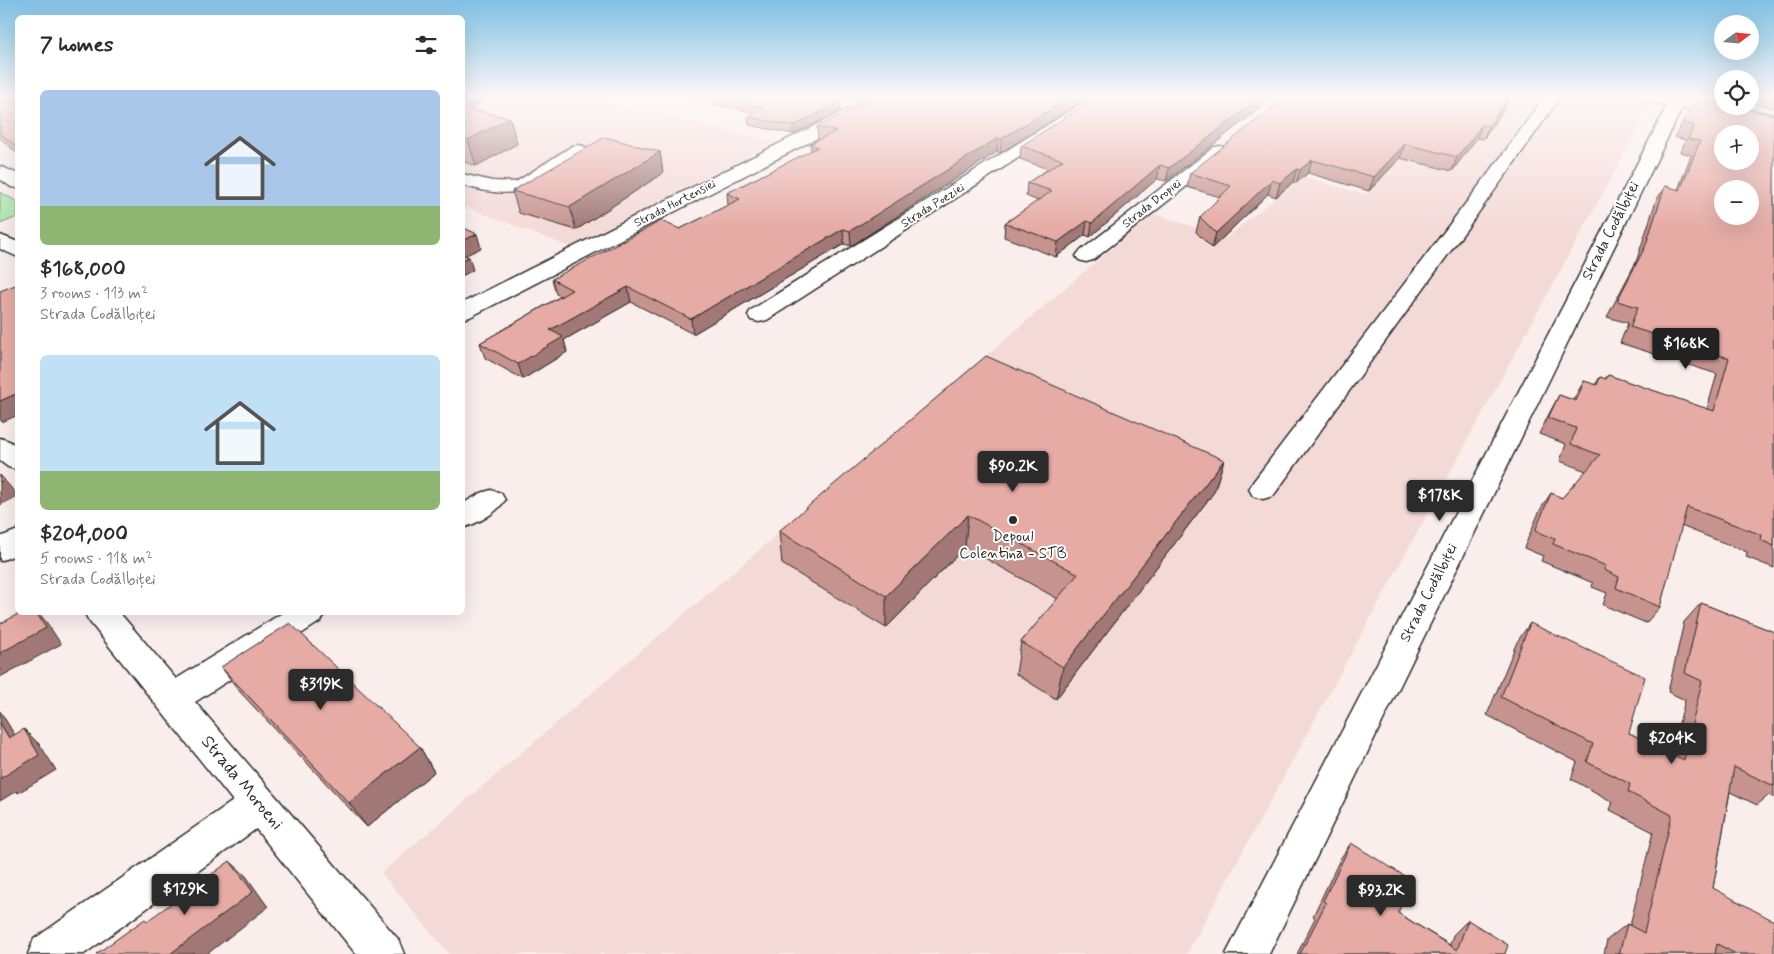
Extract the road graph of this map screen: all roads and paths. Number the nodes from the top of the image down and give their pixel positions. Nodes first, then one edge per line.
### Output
1 (798, 141) edge
2 (1035, 141) edge
3 (1233, 141) edge
4 (1521, 141) edge
5 (1657, 141) edge
6 (578, 150) edge
7 (0, 171) edge
8 (465, 180) edge
9 (15, 181) edge
10 (15, 228) edge
11 (0, 235) edge
12 (0, 241) edge
13 (15, 250) edge
14 (1086, 256) dead end
15 (468, 304) edge
16 (759, 315) dead end
17 (0, 447) edge
18 (15, 459) edge
19 (1263, 489) dead end
20 (491, 500) dead end
21 (465, 516) edge
22 (15, 542) edge
23 (0, 550) edge
24 (102, 615) edge
25 (305, 615) edge
26 (172, 699) junction
27 (260, 804) junction
28 (49, 954) edge
29 (383, 954) edge
30 (1247, 954) edge

1 - 15 street, Strada Hortensiei
2 - 16 street, Strada Poeziei
3 - 14 street, Strada Dropiei
4 - 19 street
5 - 30 street, Strada Codălbiței
6 - 8 street
7 - 9 street
10 - 11 street
12 - 13 street
17 - 18 street
20 - 21 street
22 - 23 street
24 - 26 street, Strada Moroeni
25 - 26 street
26 - 27 street, Strada Moroeni
27 - 28 street
27 - 29 street, Strada Moroeni

